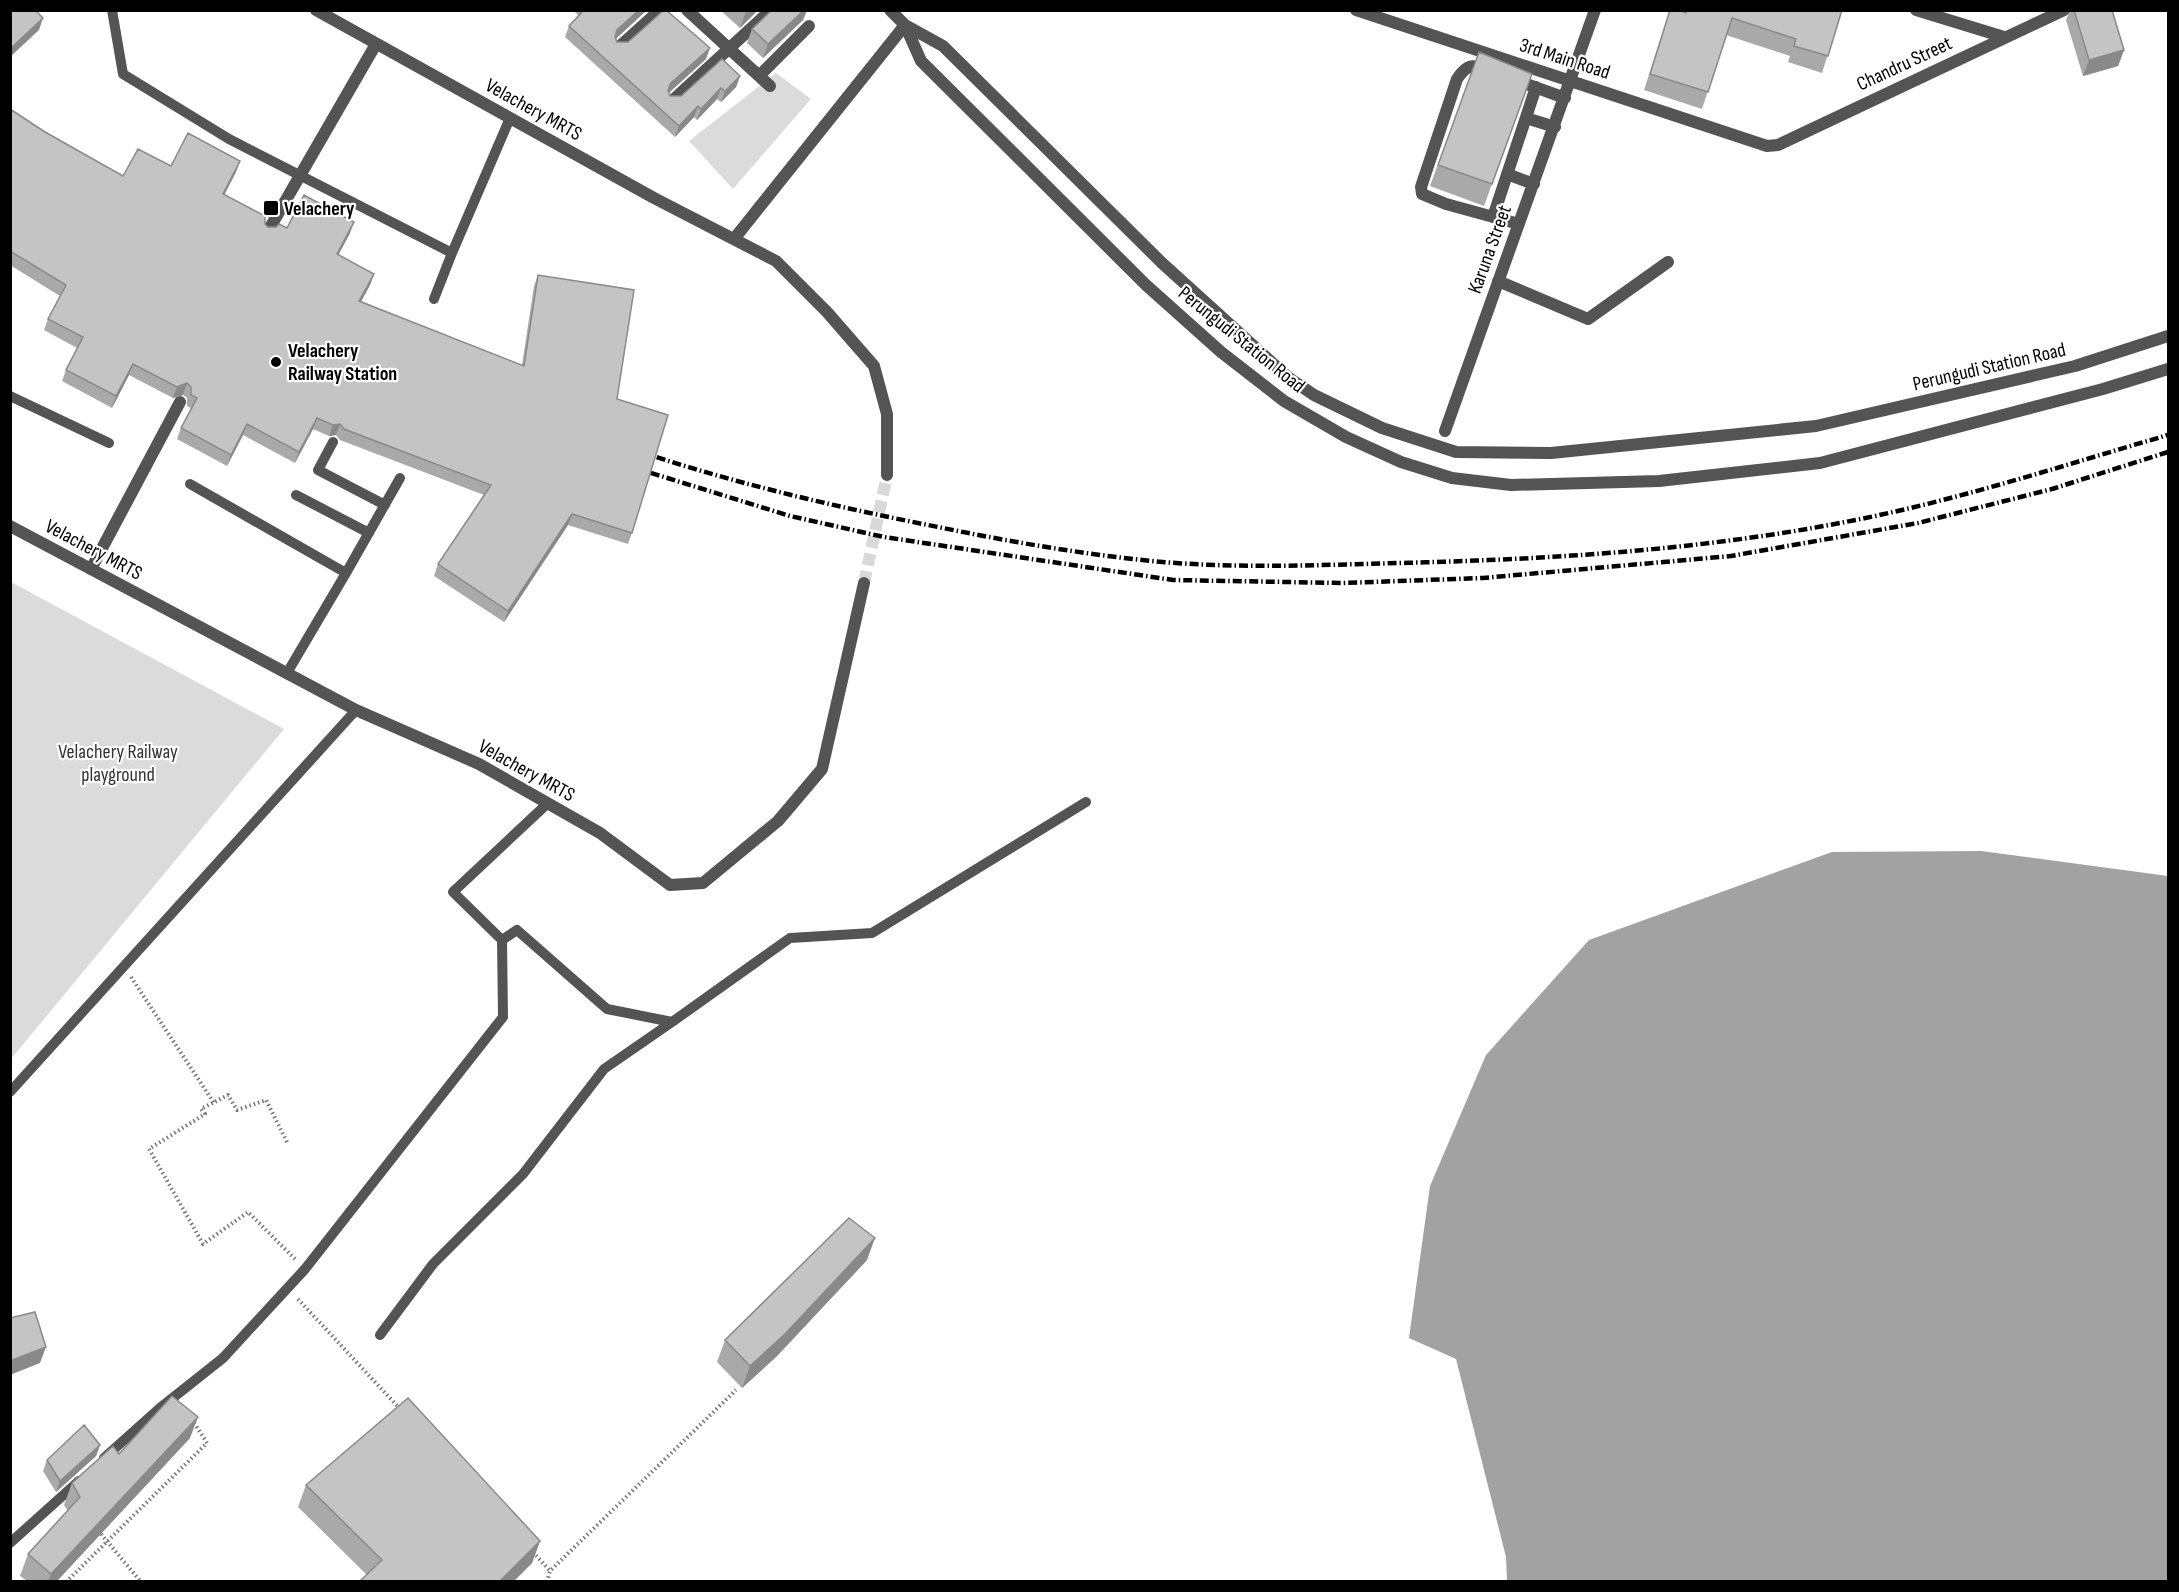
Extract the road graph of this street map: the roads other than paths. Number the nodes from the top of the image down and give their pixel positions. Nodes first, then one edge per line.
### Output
1 (112, 10) edge
2 (316, 10) edge
3 (660, 10) edge
4 (687, 10) edge
5 (771, 10) edge
6 (890, 10) edge
7 (1356, 10) edge
8 (1595, 10) edge
9 (1916, 10) edge
10 (2064, 10) edge
11 (810, 26) dead end
12 (905, 26) junction
13 (2004, 37) junction
14 (376, 44) junction
15 (619, 47) edge
16 (731, 50) junction
17 (759, 76) junction
18 (1572, 80) junction
19 (770, 86) dead end
20 (1536, 87) junction
21 (1566, 98) junction
22 (672, 101) edge
23 (510, 118) junction
24 (1526, 118) junction
25 (1555, 127) junction
26 (1760, 146) joint
27 (1507, 174) junction
28 (300, 176) junction
29 (1534, 184) junction
30 (1493, 217) junction
31 (1519, 224) junction
32 (268, 231) edge
33 (734, 239) junction
34 (452, 253) junction
35 (1668, 262) dead end
36 (1498, 281) junction
37 (434, 299) dead end
38 (2169, 336) edge
39 (2169, 369) edge
40 (10, 396) edge
41 (180, 402) dead end
42 (1445, 431) dead end
43 (333, 442) dead end
44 (109, 443) dead end
45 (887, 475) tunnel mouth
46 (400, 478) dead end
47 (190, 484) dead end
48 (296, 495) dead end
49 (385, 505) junction
50 (10, 526) edge
51 (369, 533) junction
52 (91, 569) junction
53 (346, 573) junction
54 (864, 583) tunnel mouth
55 (287, 673) junction
56 (356, 710) junction
57 (1086, 802) dead end
58 (548, 803) junction
59 (502, 940) junction
60 (672, 1022) junction
61 (10, 1092) edge
62 (380, 1335) dead end
63 (98, 1464) edge
64 (90, 1472) edge
65 (10, 1543) edge

1 - 28 lane
2 - 14 street, Velachery MRTS
3 - 15 street
4 - 16 street
5 - 16 street
6 - 12 street, Perungudi Station Road
7 - 18 street, 3rd Main Road
8 - 18 street, Karuna Street
9 - 13 street
10 - 13 street, Chandru Street
11 - 17 street
12 - 33 street
12 - 38 street, Perungudi Station Road
12 - 39 street, Perungudi Station Road
13 - 26 street, Chandru Street
14 - 23 street, Velachery MRTS
14 - 28 street
16 - 17 street
16 - 22 street
17 - 19 street
18 - 21 street, Karuna Street
18 - 26 street, 3rd Main Road
20 - 21 street
20 - 24 street
20 - 30 street
21 - 25 street, Karuna Street
23 - 33 street, Velachery MRTS
23 - 34 lane
24 - 25 street
24 - 27 street
25 - 29 street, Karuna Street
27 - 29 street
27 - 30 street
28 - 32 street
28 - 34 lane
29 - 31 street, Karuna Street
30 - 31 street
31 - 36 street, Karuna Street
33 - 45 street, Velachery MRTS
34 - 37 lane
35 - 36 street
36 - 42 street, Karuna Street
40 - 44 lane
41 - 52 street
43 - 49 lane
46 - 49 lane
47 - 53 lane
48 - 51 lane
49 - 51 lane
50 - 52 street, Velachery MRTS
51 - 53 lane
52 - 55 street, Velachery MRTS
53 - 55 lane
54 - 58 street, Velachery MRTS
55 - 56 street, Velachery MRTS
56 - 58 street, Velachery MRTS
56 - 61 lane
57 - 60 lane
58 - 59 lane
59 - 60 lane
59 - 63 lane
60 - 62 lane
64 - 65 lane

